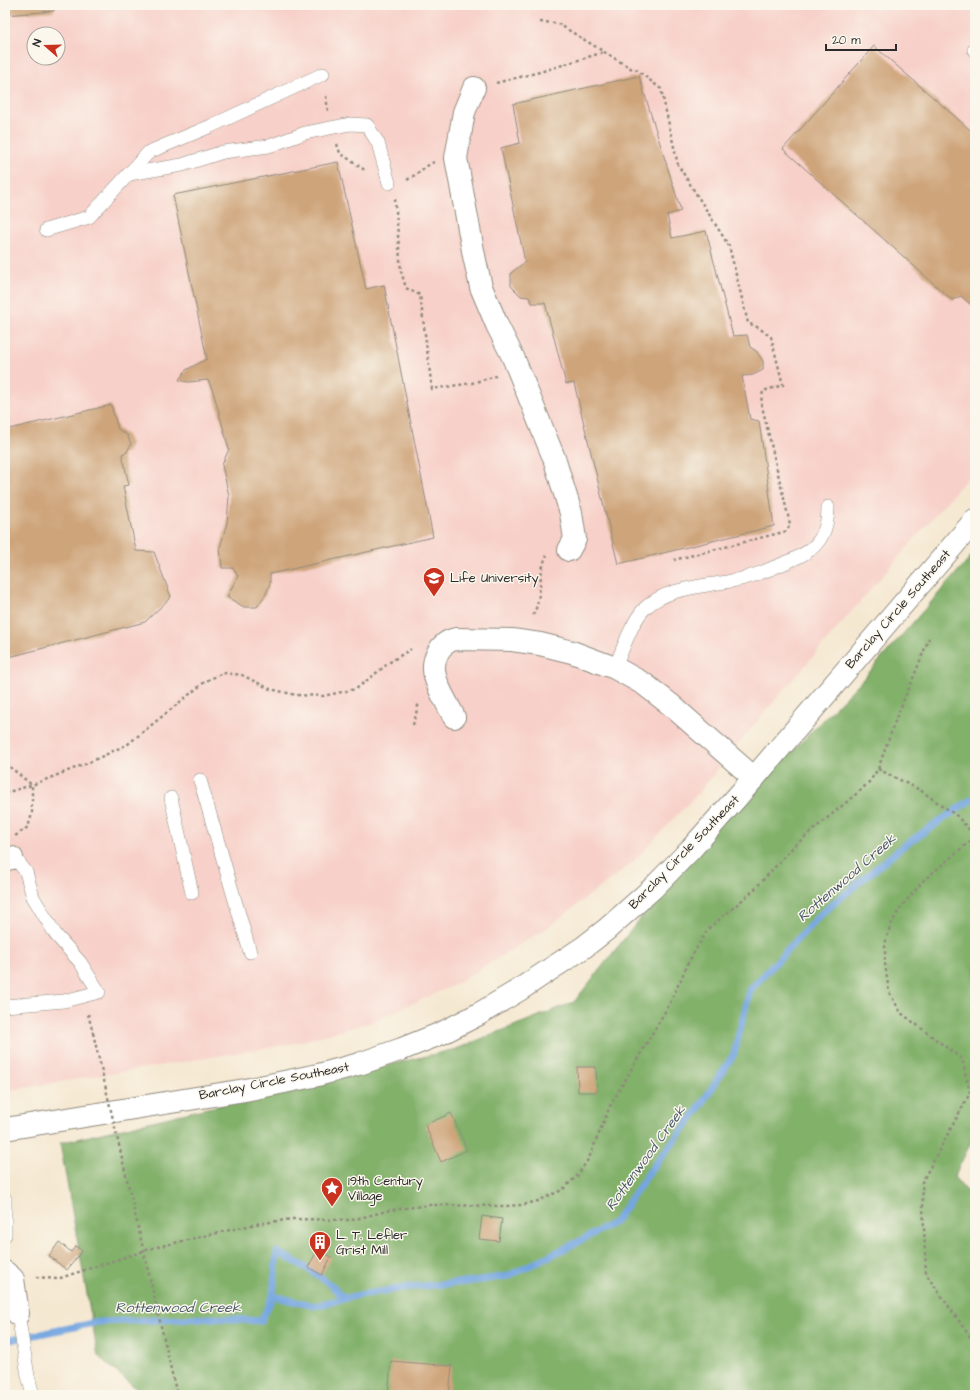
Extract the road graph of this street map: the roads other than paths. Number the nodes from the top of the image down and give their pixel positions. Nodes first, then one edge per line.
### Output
1 (323, 74) dead end
2 (474, 88) road end
3 (129, 174) junction
4 (390, 185) road end
5 (46, 230) dead end
6 (828, 506) dead end
7 (975, 520) edge
8 (569, 550) dead end
9 (614, 668) junction
10 (454, 717) dead end
11 (754, 778) junction
12 (200, 780) dead end
13 (171, 798) dead end
14 (9, 852) edge
15 (192, 893) dead end
16 (250, 952) dead end
17 (5, 1006) edge
18 (5, 1129) edge
19 (5, 1198) edge
20 (5, 1235) edge
21 (9, 1275) edge
22 (18, 1314) joint
23 (33, 1395) edge

1 - 3 lane
2 - 8 street
3 - 4 lane
3 - 5 lane
6 - 9 lane
7 - 11 street, Barclay Circle Southeast
9 - 10 street
9 - 11 street
11 - 18 street, Barclay Circle Southeast
12 - 16 lane
13 - 15 lane
14 - 17 lane
19 - 20 lane
21 - 22 street
22 - 23 lane

